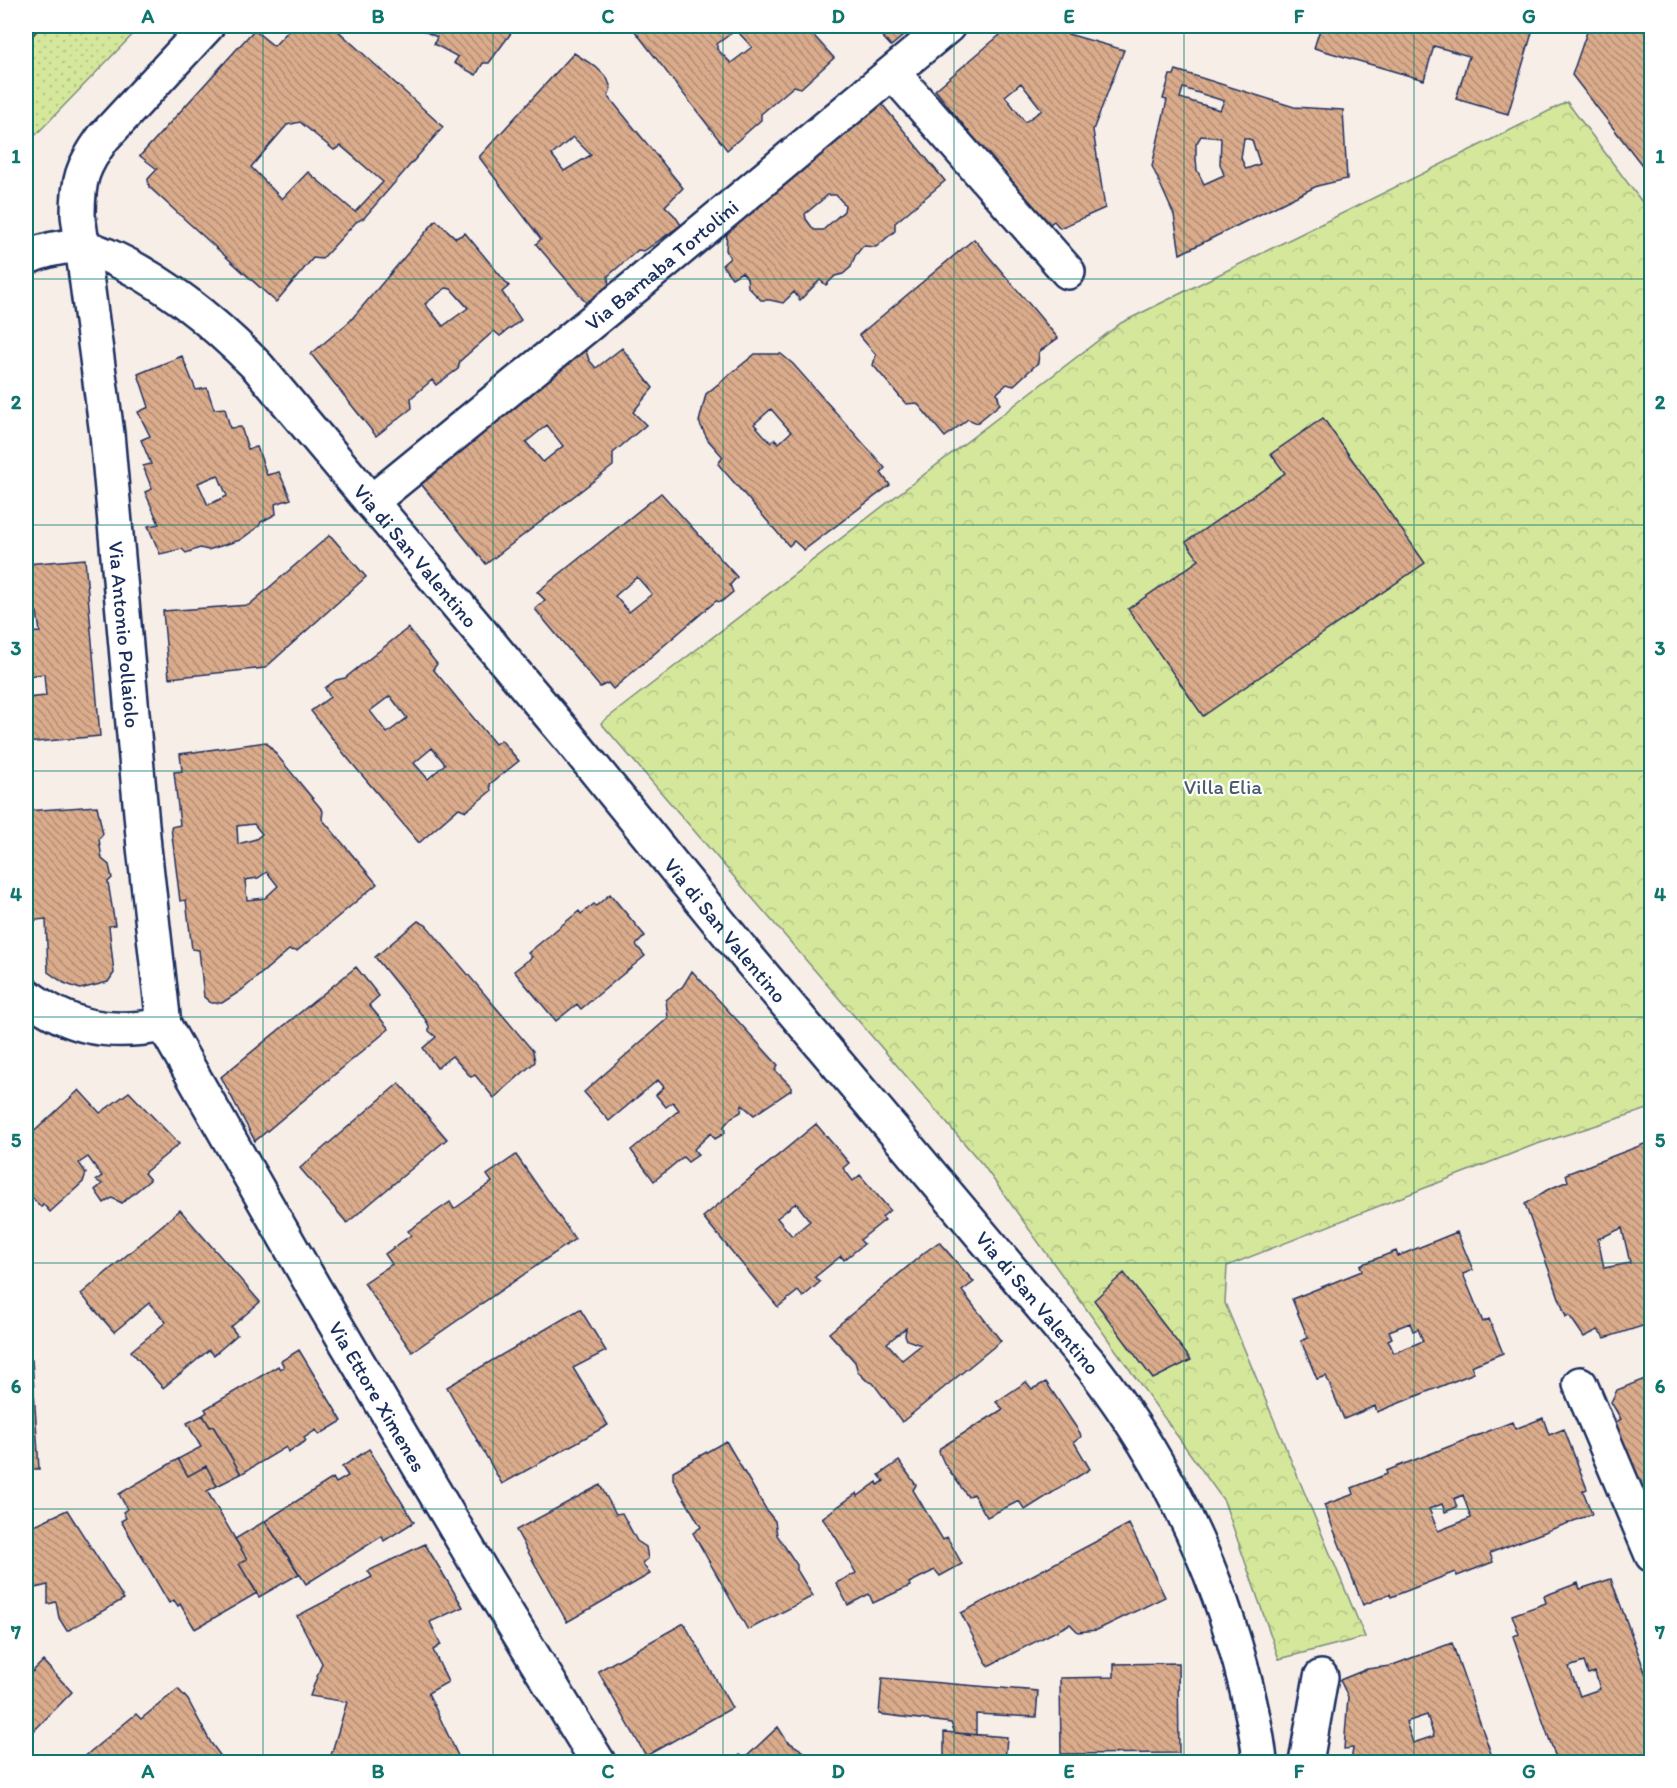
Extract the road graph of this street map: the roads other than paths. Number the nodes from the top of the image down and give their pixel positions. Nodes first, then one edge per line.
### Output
1 (207, 26) edge
2 (948, 26) edge
3 (893, 73) junction
4 (82, 247) junction
5 (26, 258) edge
6 (1068, 272) dead end
7 (372, 502) junction
8 (26, 995) edge
9 (164, 1025) junction
10 (1580, 1384) dead end
11 (1652, 1555) edge
12 (1321, 1677) dead end
13 (598, 1762) edge
14 (1260, 1762) edge
15 (1306, 1762) edge

1 - 4 street, Via Antonio Pollaiolo
2 - 3 street, Via Barnaba Tortolini
3 - 6 street
3 - 7 street, Via Barnaba Tortolini
4 - 5 street, Via di San Valentino
4 - 7 street, Via di San Valentino
4 - 9 street, Via Antonio Pollaiolo
7 - 14 street, Via di San Valentino
8 - 9 street
9 - 13 street, Via Ettore Ximenes
10 - 11 street
12 - 15 street

